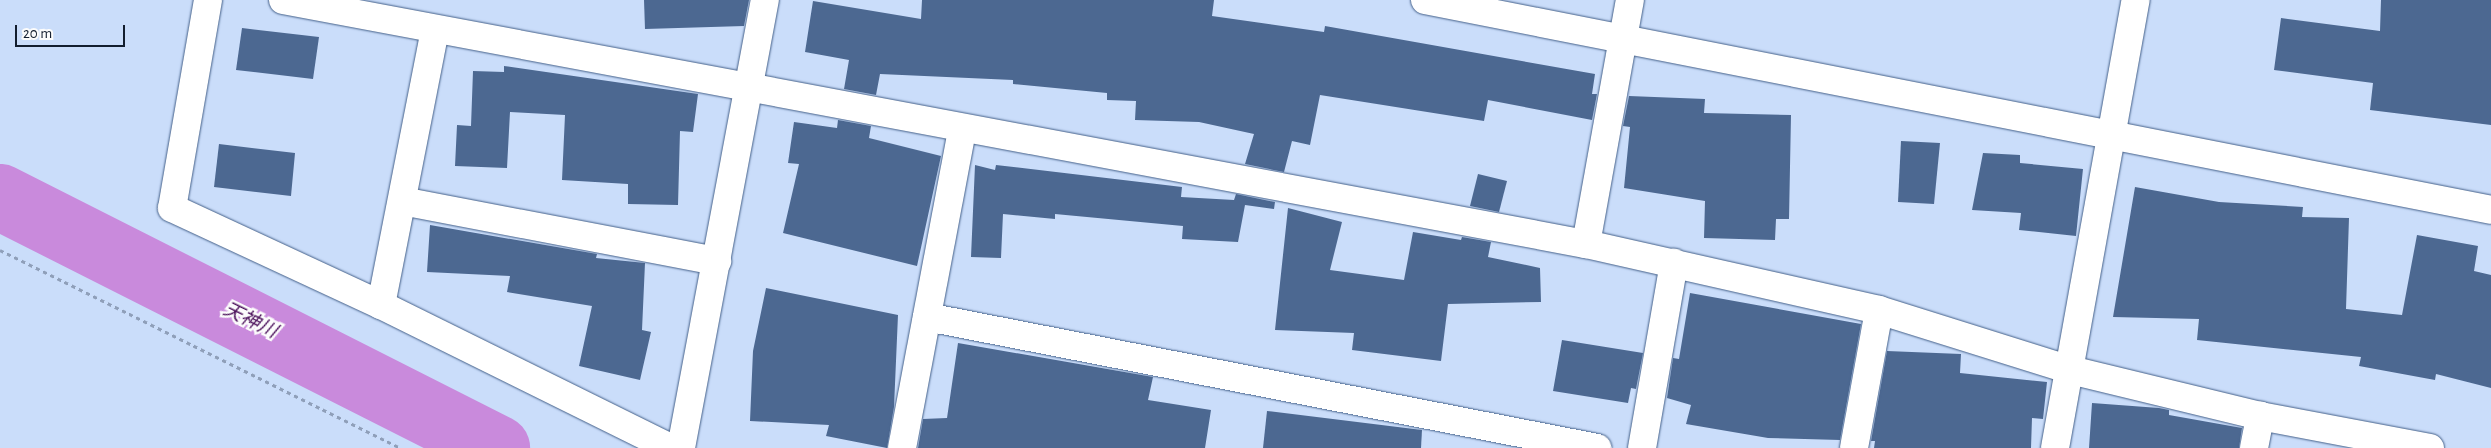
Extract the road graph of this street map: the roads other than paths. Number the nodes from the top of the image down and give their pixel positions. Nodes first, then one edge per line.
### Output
1 (208, 0) edge
2 (283, 0) edge
3 (765, 0) edge
4 (1425, 0) edge
5 (1630, 0) edge
6 (2136, 0) edge
7 (435, 30) junction
8 (1623, 38) junction
9 (747, 89) junction
10 (962, 129) junction
11 (2113, 132) junction
12 (402, 201) junction
13 (2491, 210) edge
14 (1586, 244) junction
15 (717, 262) junction
16 (1674, 263) junction
17 (381, 305) junction
18 (1879, 310) junction
19 (927, 317) junction
20 (2070, 370) junction
21 (2260, 416) junction
22 (670, 448) edge
23 (681, 448) edge
24 (902, 448) edge
25 (1597, 448) edge
26 (1642, 448) edge
27 (1854, 448) edge
28 (2055, 448) edge
29 (2254, 448) edge
30 (2430, 448) edge

1 - 17 street
2 - 7 street
3 - 9 street
4 - 8 street
5 - 8 street
6 - 11 street
7 - 9 street
7 - 12 street
8 - 11 street
8 - 14 street
9 - 10 street
9 - 15 street
10 - 14 street
10 - 19 street
11 - 13 street
11 - 20 street
12 - 15 street
12 - 17 street
14 - 16 street
15 - 23 street
16 - 18 street
16 - 26 street
17 - 22 street
18 - 20 street
18 - 27 street
19 - 24 street
19 - 25 street
20 - 21 street
20 - 28 street
21 - 29 street
21 - 30 street

